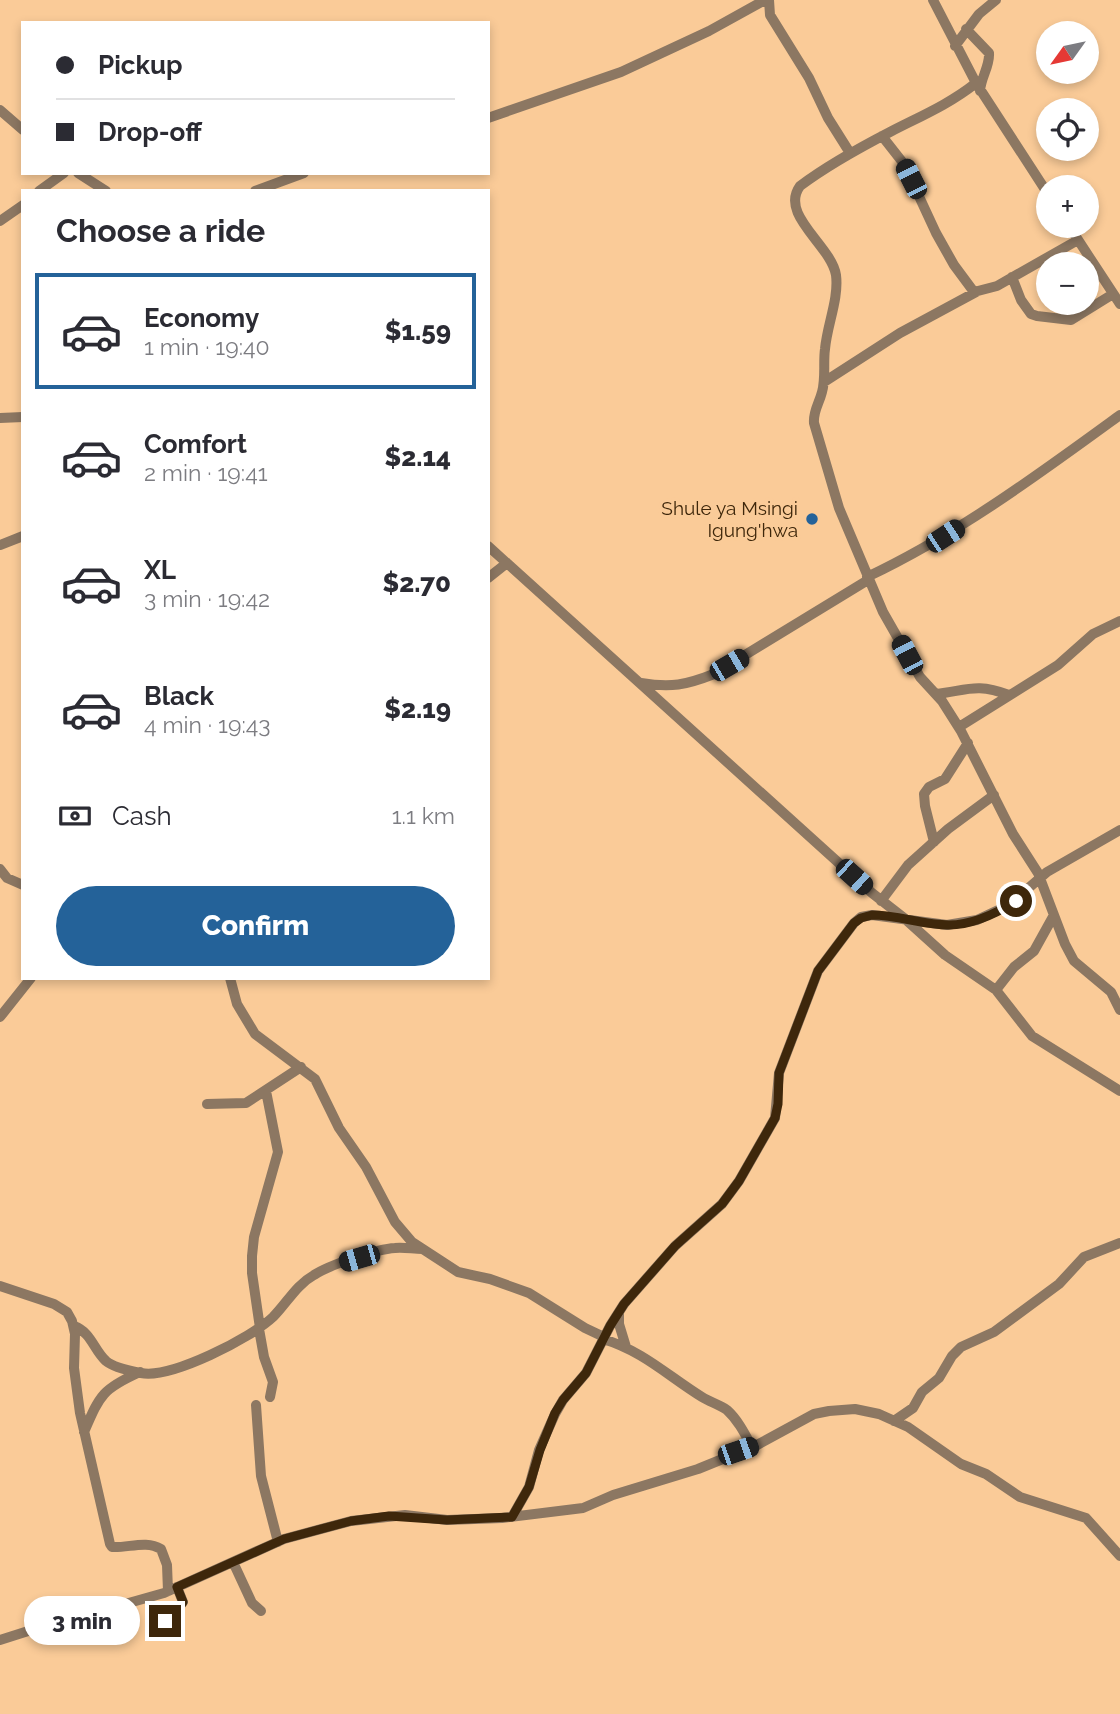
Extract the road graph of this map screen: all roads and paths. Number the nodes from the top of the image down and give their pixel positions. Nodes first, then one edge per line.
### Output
1 (767, 0) edge
2 (933, 0) edge
3 (996, 0) edge
4 (966, 29) junction
5 (955, 46) junction
6 (978, 87) junction
7 (0, 110) edge
8 (490, 117) edge
9 (21, 128) edge
10 (882, 136) junction
11 (850, 153) junction
12 (61, 175) edge
13 (81, 175) edge
14 (299, 175) edge
15 (1036, 175) edge
16 (42, 189) edge
17 (103, 189) edge
18 (260, 189) edge
19 (21, 206) edge
20 (0, 221) edge
21 (1078, 240) joint
22 (1012, 277) junction
23 (976, 292) junction
24 (1116, 293) edge
25 (824, 382) junction
26 (1120, 415) edge
27 (21, 417) edge
28 (0, 418) edge
29 (21, 537) edge
30 (0, 545) edge
31 (490, 548) edge
32 (507, 563) junction
33 (490, 576) edge
34 (868, 579) junction
35 (1120, 621) edge
36 (640, 683) junction
37 (936, 694) junction
38 (1009, 695) junction
39 (959, 727) junction
40 (968, 743) junction
41 (994, 795) junction
42 (1120, 830) edge
43 (934, 842) junction
44 (0, 869) edge
45 (1040, 877) junction
46 (21, 884) edge
47 (881, 901) junction
48 (1054, 915) junction
49 (904, 918) junction
50 (29, 980) edge
51 (231, 980) edge
52 (996, 990) junction
53 (1120, 1010) edge
54 (0, 1017) edge
55 (301, 1067) junction
56 (266, 1091) junction
57 (1120, 1091) edge
58 (207, 1104) dead end
59 (1120, 1243) edge
60 (422, 1249) junction
61 (0, 1286) edge
62 (619, 1312) junction
63 (74, 1326) junction
64 (260, 1328) junction
65 (603, 1338) junction
66 (626, 1347) junction
67 (139, 1372) junction
68 (270, 1397) dead end
69 (256, 1405) dead end
70 (894, 1421) junction
71 (84, 1432) junction
72 (752, 1447) junction
73 (512, 1517) junction
74 (278, 1542) junction
75 (1120, 1556) edge
76 (233, 1562) junction
77 (172, 1589) junction
78 (261, 1611) dead end
79 (155, 1628) dead end
80 (0, 1640) edge

1 - 8 street
1 - 11 street
2 - 5 street
3 - 4 street
4 - 5 street
4 - 6 street
5 - 6 street
6 - 10 street
6 - 15 street
7 - 9 street
10 - 11 street
10 - 23 street
11 - 25 street
12 - 16 street
13 - 17 street
14 - 18 street
19 - 20 street
21 - 22 street
21 - 24 street
22 - 23 street
22 - 24 street
23 - 25 street
25 - 34 street
26 - 34 street
27 - 28 street
29 - 30 street
31 - 32 street
32 - 33 street
32 - 36 street
34 - 36 street
34 - 37 street
35 - 38 street
36 - 47 street
37 - 38 street
37 - 39 street
38 - 39 street
39 - 40 street
40 - 41 street
40 - 43 street
41 - 43 street
41 - 45 street
42 - 45 street
43 - 47 street
44 - 46 street
45 - 48 street
45 - 49 street
47 - 49 street
48 - 52 street
48 - 53 street
49 - 52 street
49 - 62 street
50 - 54 street
51 - 55 street
52 - 57 street
55 - 56 street
55 - 60 street
56 - 58 street
56 - 64 street
59 - 70 street
60 - 64 street
60 - 65 street
61 - 63 street
62 - 65 street
62 - 66 street
63 - 67 street
63 - 71 street
64 - 67 street
64 - 68 street
65 - 66 street
65 - 73 street
66 - 72 street
67 - 71 street
69 - 74 street
70 - 72 street
70 - 75 street
71 - 77 street
72 - 73 street
73 - 74 street
74 - 76 street
76 - 77 street
76 - 78 street
77 - 79 street
77 - 80 street

